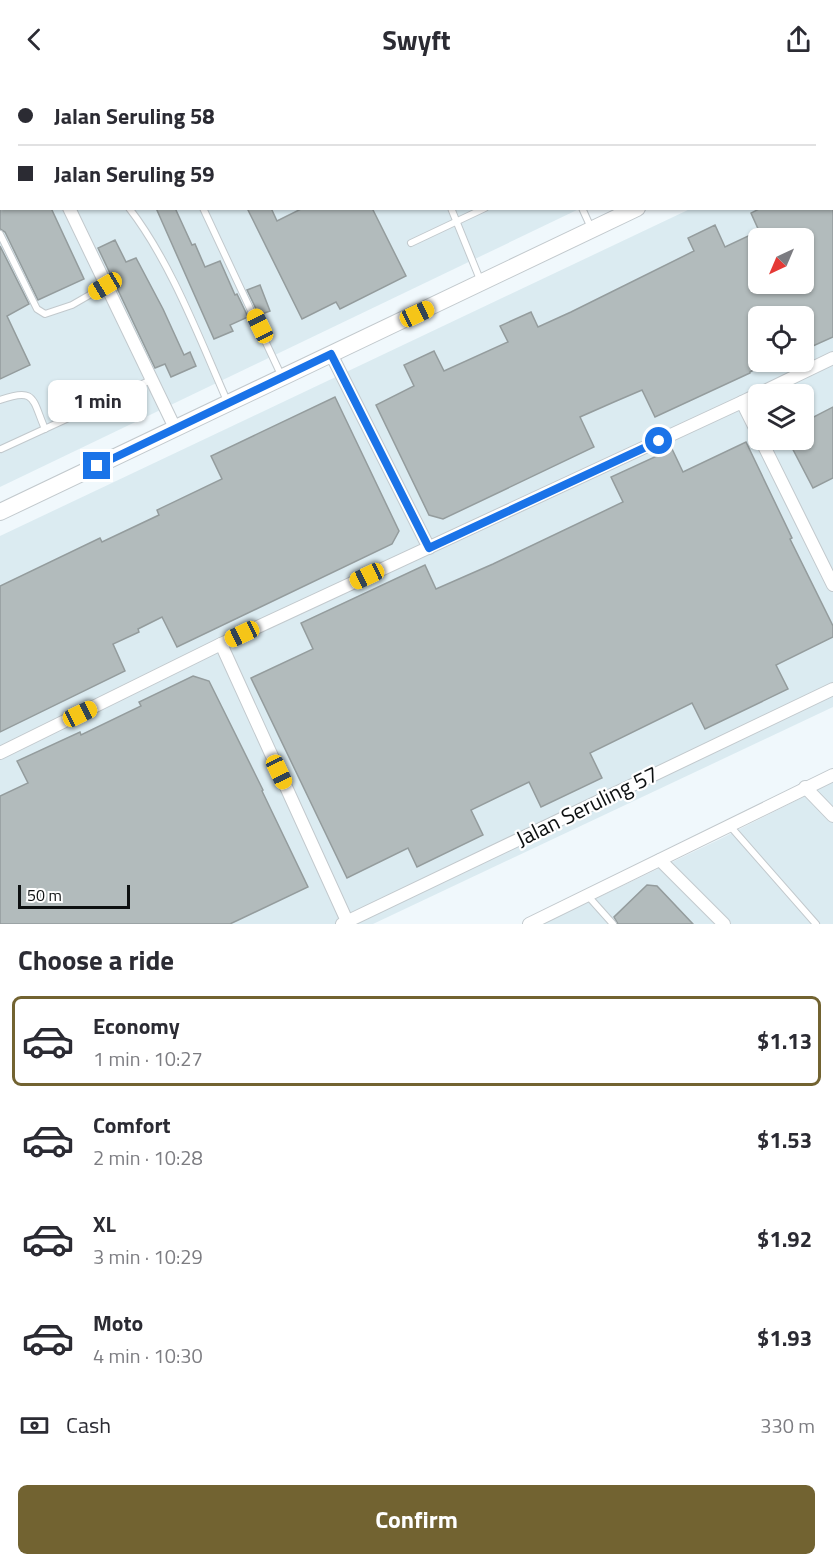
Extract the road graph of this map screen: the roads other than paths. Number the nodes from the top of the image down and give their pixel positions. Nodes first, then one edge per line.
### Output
1 (70, 210) edge
2 (131, 210) edge
3 (204, 210) edge
4 (452, 210) edge
5 (481, 210) edge
6 (583, 210) edge
7 (634, 210) edge
8 (457, 222) junction
9 (592, 230) junction
10 (0, 234) edge
11 (411, 243) dead end
12 (481, 283) junction
13 (105, 286) junction
14 (331, 354) junction
15 (833, 358) edge
16 (283, 377) junction
17 (152, 380) junction
18 (0, 400) edge
19 (742, 402) junction
20 (229, 403) junction
21 (748, 414) edge
22 (175, 428) junction
23 (45, 429) junction
24 (1, 449) edge
25 (766, 450) edge
26 (0, 512) edge
27 (429, 548) junction
28 (833, 585) edge
29 (221, 644) junction
30 (833, 689) edge
31 (0, 753) edge
32 (833, 775) edge
33 (805, 787) junction
34 (833, 816) edge
35 (730, 826) junction
36 (660, 860) junction
37 (588, 896) junction
38 (345, 923) edge
39 (529, 924) edge
40 (613, 924) edge
41 (723, 924) edge
42 (816, 924) edge

1 - 13 street
2 - 20 lane
3 - 16 lane
4 - 8 lane
5 - 8 lane
6 - 9 lane
7 - 9 main road
8 - 11 lane
8 - 12 lane
9 - 12 main road
10 - 13 lane
12 - 14 main road
13 - 17 street
14 - 16 main road
14 - 27 street
15 - 19 street
16 - 20 main road
17 - 22 street
17 - 23 lane
18 - 23 lane
19 - 21 street
19 - 27 street
20 - 22 main road
22 - 26 main road
23 - 24 lane
25 - 28 street
27 - 29 street
29 - 31 street
29 - 38 street
30 - 38 street, Jalan Seruling 57
32 - 33 street
33 - 34 street
33 - 35 street
35 - 36 street
35 - 42 lane
36 - 37 street
36 - 41 street
37 - 39 street
37 - 40 lane

